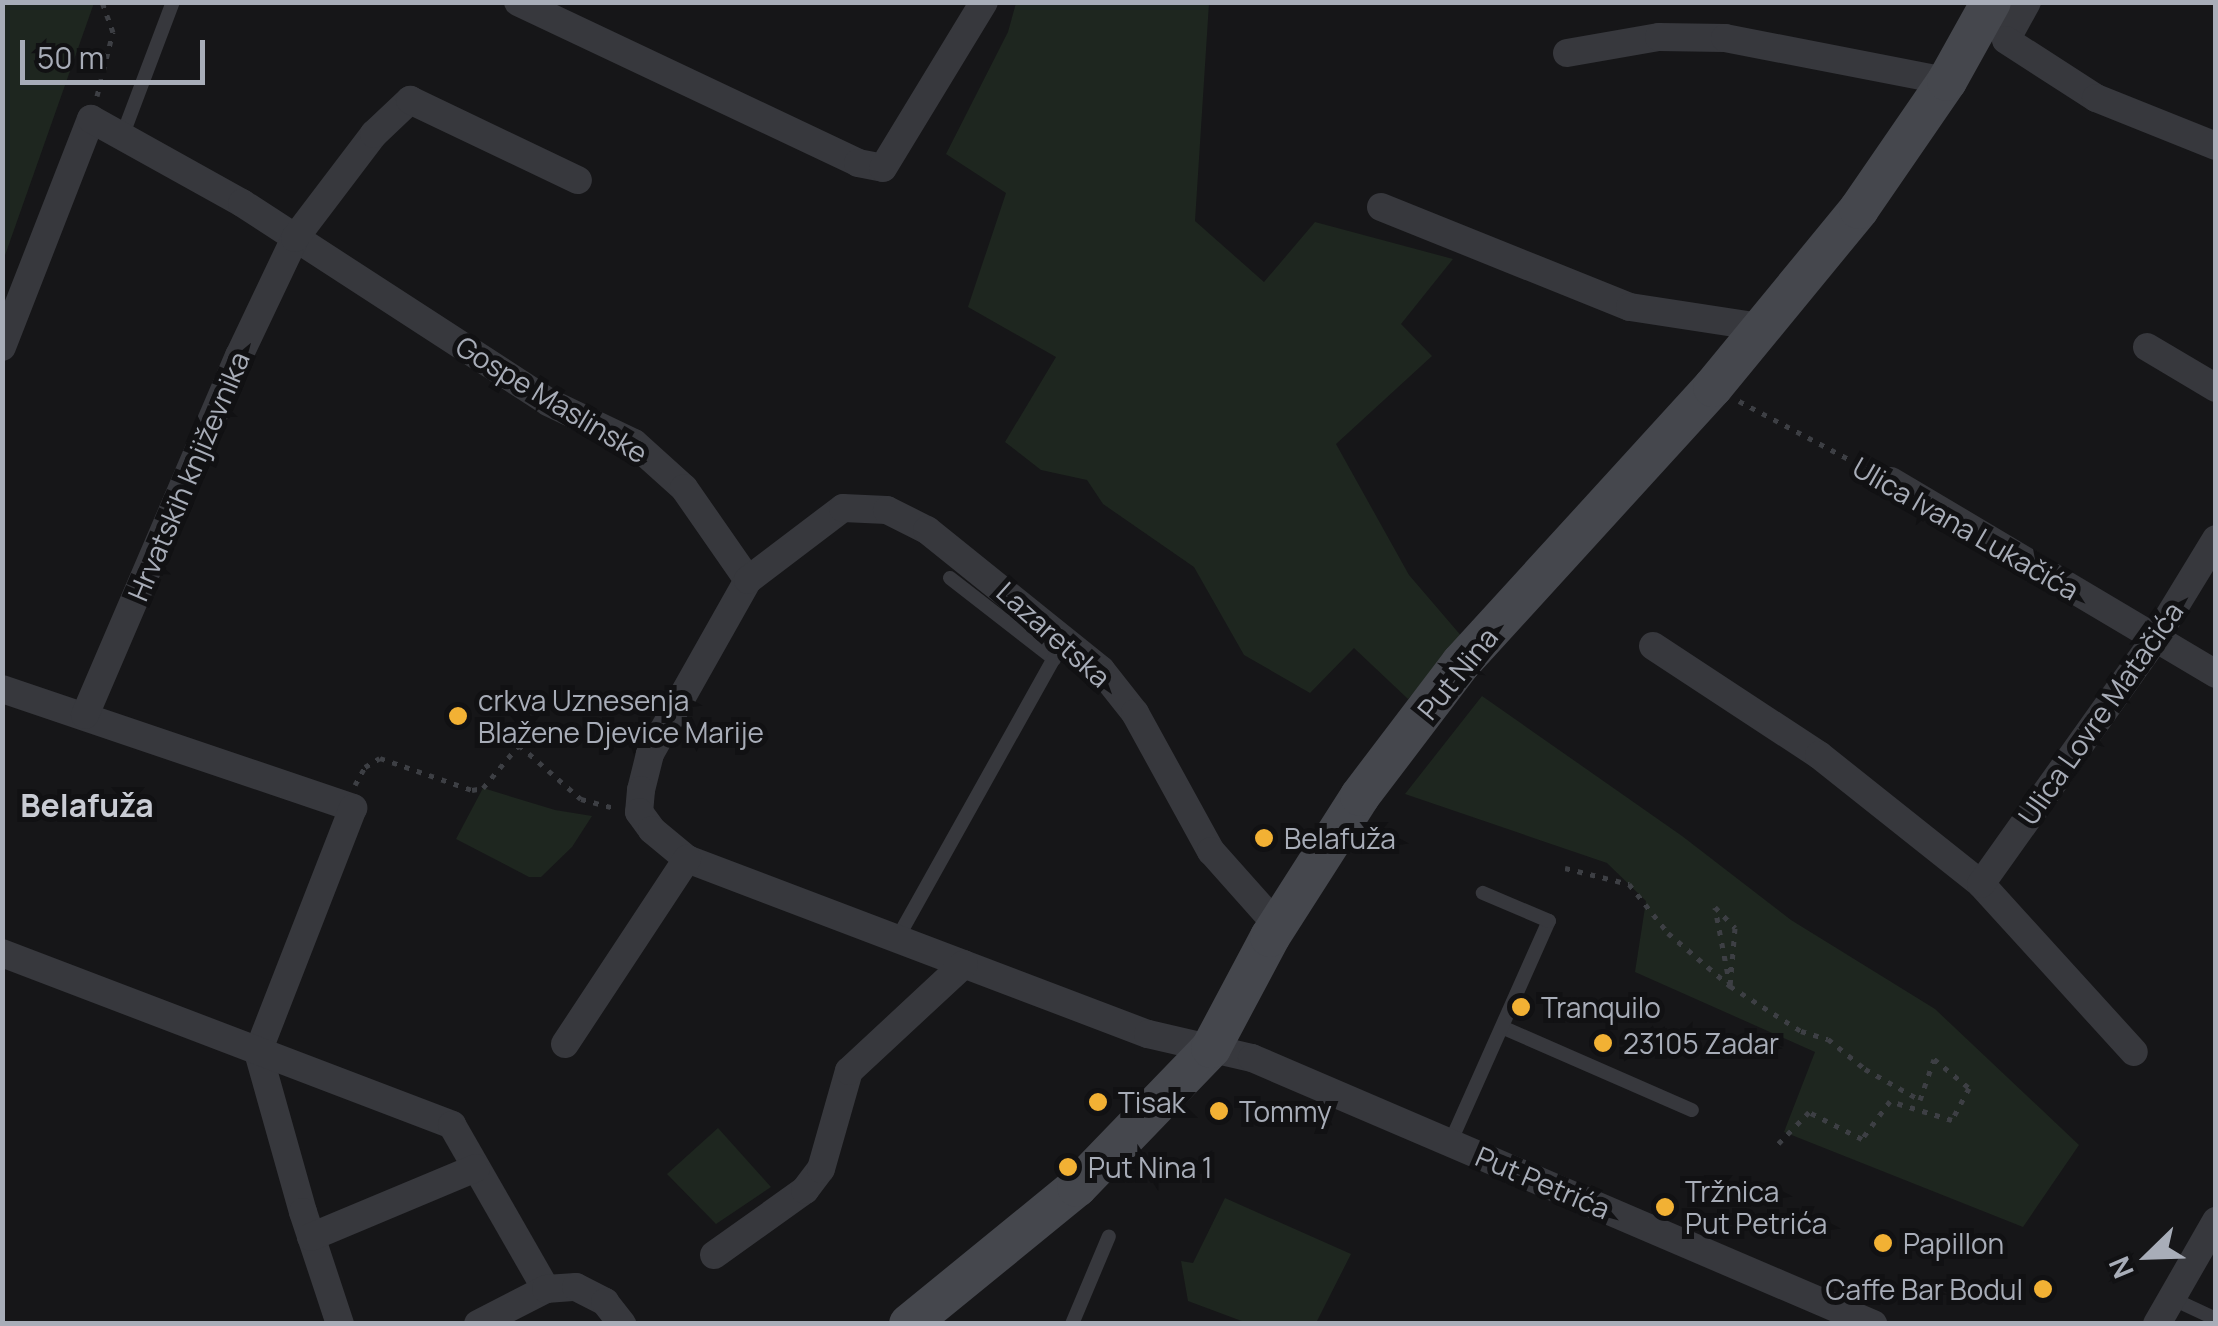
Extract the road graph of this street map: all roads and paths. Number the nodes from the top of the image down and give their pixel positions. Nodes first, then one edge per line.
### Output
1 (102, 2) edge
2 (173, 2) edge
3 (518, 2) edge
4 (984, 2) edge
5 (1991, 2) edge
6 (2027, 2) edge
7 (1567, 54) dead end
8 (1947, 81) junction
9 (91, 119) junction
10 (124, 134) junction
11 (2216, 146) edge
12 (578, 180) dead end
13 (1381, 207) dead end
14 (296, 238) junction
15 (1760, 327) junction
16 (2147, 346) dead end
17 (2, 347) edge
18 (1713, 387) junction
19 (2216, 388) edge
20 (1891, 482) joint
21 (2216, 540) edge
22 (950, 578) dead end
23 (748, 580) junction
24 (2155, 638) junction
25 (1653, 646) dead end
26 (1060, 649) junction
27 (2216, 674) edge
28 (2, 690) edge
29 (85, 715) junction
30 (496, 730) dead end
31 (519, 745) junction
32 (345, 806) junction
33 (639, 812) junction
34 (688, 859) junction
35 (1566, 868) dead end
36 (1981, 884) junction
37 (1483, 893) dead end
38 (1277, 925) junction
39 (897, 938) junction
40 (2, 953) edge
41 (964, 964) junction
42 (1730, 986) junction
43 (1504, 1028) junction
44 (565, 1044) dead end
45 (1211, 1048) junction
46 (258, 1052) junction
47 (2134, 1052) dead end
48 (1692, 1110) dead end
49 (1450, 1143) junction
50 (1778, 1144) dead end
51 (476, 1168) junction
52 (2216, 1221) edge
53 (1109, 1236) dead end
54 (311, 1238) junction
55 (714, 1255) dead end
56 (546, 1289) junction
57 (2172, 1298) junction
58 (1839, 1317) edge
59 (2216, 1319) edge
60 (340, 1324) edge
61 (478, 1324) edge
62 (622, 1324) edge
63 (909, 1324) edge
64 (1072, 1324) edge
65 (1873, 1324) edge
66 (2157, 1324) edge

1 - 9 path
2 - 10 lane
3 - 4 street
5 - 8 main road, Put Nina
6 - 11 street
7 - 8 street
8 - 15 main road, Put Nina
9 - 10 street, Gospe Maslinske
9 - 17 street
10 - 14 street, Gospe Maslinske
12 - 14 street, Hrvatskih književnika
13 - 15 street
14 - 23 street, Gospe Maslinske
14 - 29 street, Hrvatskih književnika
15 - 18 main road, Put Nina
16 - 19 street
18 - 20 path, Ulica Ivana Lukačića
18 - 38 main road, Put Nina
20 - 24 street, Ulica Ivana Lukačića
21 - 24 street, Ulica Lovre Matačića
22 - 26 lane
23 - 26 street, Lazaretska
23 - 33 street
24 - 27 street, Ulica Ivana Lukačića
24 - 36 street, Ulica Lovre Matačića
25 - 36 street
26 - 38 street, Lazaretska
26 - 39 lane
28 - 29 street
29 - 32 street
30 - 31 path
31 - 32 path
31 - 33 path
32 - 46 street
33 - 34 street
34 - 39 street
34 - 44 street
35 - 42 path
36 - 47 street
37 - 43 lane
38 - 45 main road, Put Nina
39 - 41 street
40 - 46 street
41 - 45 street
41 - 55 street
42 - 42 path
42 - 50 path
43 - 48 lane
43 - 49 lane
45 - 49 street, Put Petrića
45 - 63 main road, Put Nina
46 - 51 street
46 - 54 street
49 - 58 street, Put Petrića
51 - 54 street
51 - 56 street
52 - 57 street
53 - 64 lane
54 - 60 street
56 - 61 street
56 - 62 street
57 - 59 lane
57 - 66 street
58 - 65 street, Put Petrića

